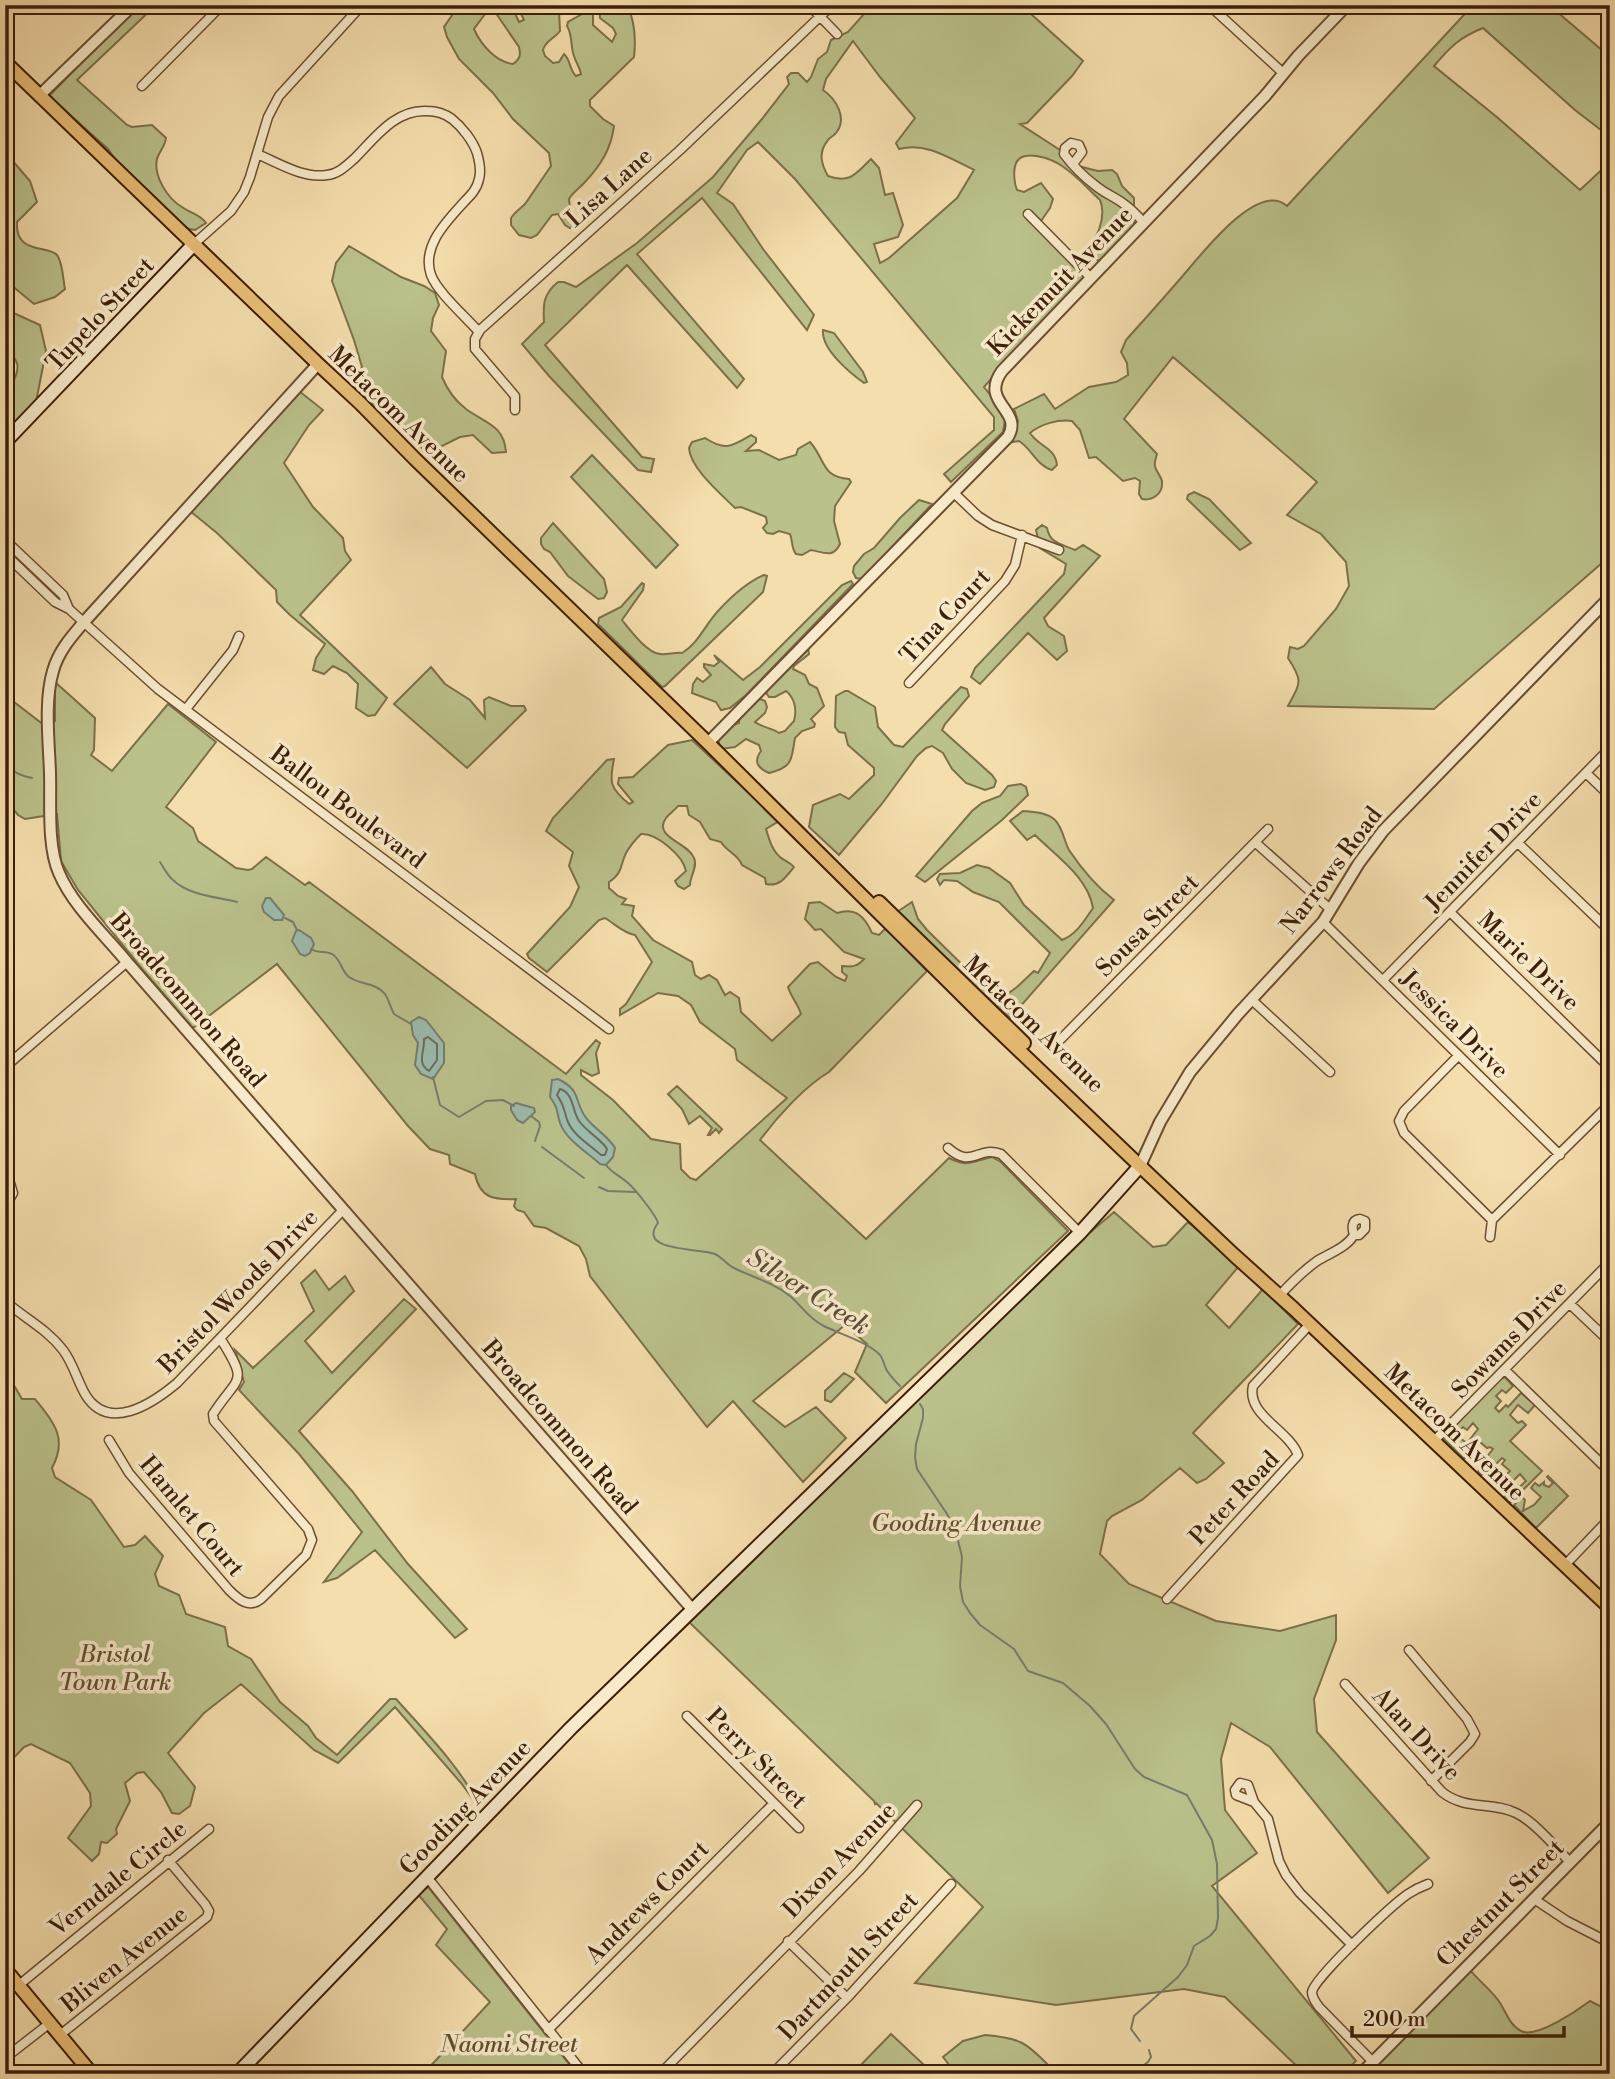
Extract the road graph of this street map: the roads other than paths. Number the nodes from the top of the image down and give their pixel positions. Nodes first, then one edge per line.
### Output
1 (133, 5) edge
2 (222, 5) edge
3 (362, 5) edge
4 (808, 5) edge
5 (832, 5) edge
6 (1209, 5) edge
7 (1347, 5) edge
8 (820, 19) junction
9 (837, 34) dead end
10 (5, 62) edge
11 (1283, 73) junction
12 (142, 86) dead end
13 (40, 95) junction
14 (257, 154) junction
15 (1073, 164) dead end
16 (1028, 214) dead end
17 (1144, 223) junction
18 (194, 244) junction
19 (1091, 278) junction
20 (479, 332) junction
21 (318, 364) junction
22 (515, 410) dead end
23 (5, 442) edge
24 (954, 494) junction
25 (1022, 535) junction
26 (5, 540) edge
27 (1059, 550) dead end
28 (5, 554) edge
29 (1610, 597) edge
30 (69, 608) junction
31 (84, 622) junction
32 (239, 636) dead end
33 (909, 683) dead end
34 (186, 709) junction
35 (708, 743) junction
36 (1610, 748) edge
37 (1586, 773) junction
38 (1610, 796) edge
39 (1268, 829) dead end
40 (1256, 843) junction
41 (1518, 843) junction
42 (1330, 909) junction
43 (1450, 912) junction
44 (1323, 922) junction
45 (1610, 932) edge
46 (127, 962) junction
47 (1383, 980) junction
48 (1252, 1000) junction
49 (609, 1029) dead end
50 (1053, 1047) dead end
51 (1458, 1056) junction
52 (5, 1067) edge
53 (1610, 1068) edge
54 (1330, 1072) dead end
55 (1610, 1104) edge
56 (948, 1148) dead end
57 (1560, 1155) junction
58 (1141, 1163) junction
59 (5, 1177) edge
60 (5, 1207) edge
61 (344, 1210) junction
62 (1492, 1220) junction
63 (1080, 1233) junction
64 (1353, 1235) dead end
65 (1490, 1237) dead end
66 (1610, 1262) edge
67 (1275, 1291) junction
68 (5, 1301) edge
69 (1570, 1304) junction
70 (1310, 1324) junction
71 (220, 1338) junction
72 (1610, 1342) edge
73 (1505, 1370) junction
74 (110, 1440) dead end
75 (1434, 1441) junction
76 (1610, 1472) edge
77 (1610, 1518) edge
78 (1565, 1565) junction
79 (1167, 1599) dead end
80 (1610, 1608) edge
81 (692, 1609) junction
82 (1409, 1650) dead end
83 (1345, 1684) dead end
84 (687, 1716) dead end
85 (1431, 1781) junction
86 (1254, 1802) dead end
87 (774, 1803) junction
88 (918, 1805) dead end
89 (1610, 1822) edge
90 (799, 1828) dead end
91 (209, 1829) dead end
92 (168, 1860) junction
93 (1570, 1862) junction
94 (427, 1877) junction
95 (951, 1884) dead end
96 (1427, 1884) dead end
97 (1534, 1899) junction
98 (788, 1941) junction
99 (1610, 1943) edge
100 (1352, 1945) junction
101 (5, 1969) edge
102 (19, 1984) junction
103 (847, 1998) junction
104 (50, 2023) junction
105 (548, 2030) junction
106 (60, 2035) junction
107 (5, 2058) edge
108 (1373, 2062) junction
109 (92, 2074) edge
110 (237, 2074) edge
111 (584, 2074) edge
112 (660, 2074) edge
113 (772, 2074) edge
114 (1361, 2074) edge

1 - 13 street
2 - 12 street
3 - 14 street
4 - 8 street
5 - 8 street, Lisa Lane
6 - 11 street
7 - 11 street, Kickemuit Avenue
8 - 9 street
8 - 20 street, Lisa Lane
10 - 13 main road, Metacom Avenue
11 - 17 street, Kickemuit Avenue
13 - 18 main road, Metacom Avenue
14 - 18 street
14 - 20 street
15 - 17 street
16 - 19 street
17 - 19 street, Kickemuit Avenue
18 - 21 main road, Metacom Avenue
18 - 23 main road, Tupelo Street
19 - 24 street, Kickemuit Avenue
20 - 22 street
21 - 31 street, Broadcommon Road
21 - 35 main road, Metacom Avenue
24 - 25 street
24 - 35 street, Kickemuit Avenue
25 - 27 street
25 - 33 street, Tina Court
26 - 30 street, Ballou Boulevard
28 - 30 street, Ballou Boulevard
29 - 42 street, Narrows Road
30 - 31 street, Ballou Boulevard
31 - 34 street, Ballou Boulevard
31 - 46 street, Broadcommon Road
32 - 34 street
34 - 49 street, Ballou Boulevard
35 - 58 main road, Metacom Avenue
36 - 37 street, Jennifer Drive
37 - 38 street
37 - 41 street, Jennifer Drive
39 - 40 street, Sousa Street
40 - 42 street
40 - 50 street, Sousa Street
41 - 43 street, Jennifer Drive
41 - 45 street
42 - 44 street, Narrows Road
43 - 47 street, Jennifer Drive
43 - 53 street, Marie Drive
44 - 47 street, Jessica Drive
44 - 48 street, Narrows Road
46 - 52 street
46 - 61 street, Broadcommon Road
47 - 51 street, Jessica Drive
48 - 54 street
48 - 58 street, Narrows Road
51 - 57 street, Jessica Drive
51 - 62 street
55 - 57 street
56 - 63 street
57 - 62 street
58 - 63 main road, Gooding Avenue
58 - 67 main road, Metacom Avenue
59 - 60 street
61 - 71 street, Bristol Woods Drive
61 - 81 street, Broadcommon Road
62 - 65 street
63 - 81 main road, Gooding Avenue
64 - 67 street
66 - 69 street, Sowams Drive
67 - 70 main road, Metacom Avenue
68 - 71 street, Bristol Woods Drive
69 - 72 street
69 - 73 street, Sowams Drive
70 - 75 main road, Metacom Avenue
70 - 79 street, Peter Road
71 - 74 street, Hamlet Court
73 - 75 street, Sowams Drive
73 - 76 street
75 - 78 main road, Metacom Avenue
77 - 78 street
78 - 80 main road, Metacom Avenue
81 - 94 main road, Gooding Avenue
82 - 85 street
83 - 85 street, Alan Drive
84 - 87 street, Perry Street
85 - 93 street, Alan Drive
86 - 100 street
87 - 90 street, Perry Street
87 - 105 street, Andrews Court
88 - 98 street, Dixon Avenue
89 - 93 street, Chestnut Street
91 - 92 street, Verndale Circle
92 - 102 street, Verndale Circle
92 - 106 street, Bliven Avenue
93 - 97 street, Chestnut Street
94 - 105 street
94 - 110 main road, Gooding Avenue
95 - 103 street, Dartmouth Street
96 - 100 street
97 - 99 street
97 - 108 street, Chestnut Street
98 - 103 street, Dixon Avenue
98 - 112 street, Dixon Avenue
100 - 108 street
101 - 102 main road
102 - 104 main road
103 - 113 street, Dartmouth Street
104 - 106 main road
104 - 107 street
105 - 111 street
106 - 109 main road
108 - 114 street, Chestnut Street

